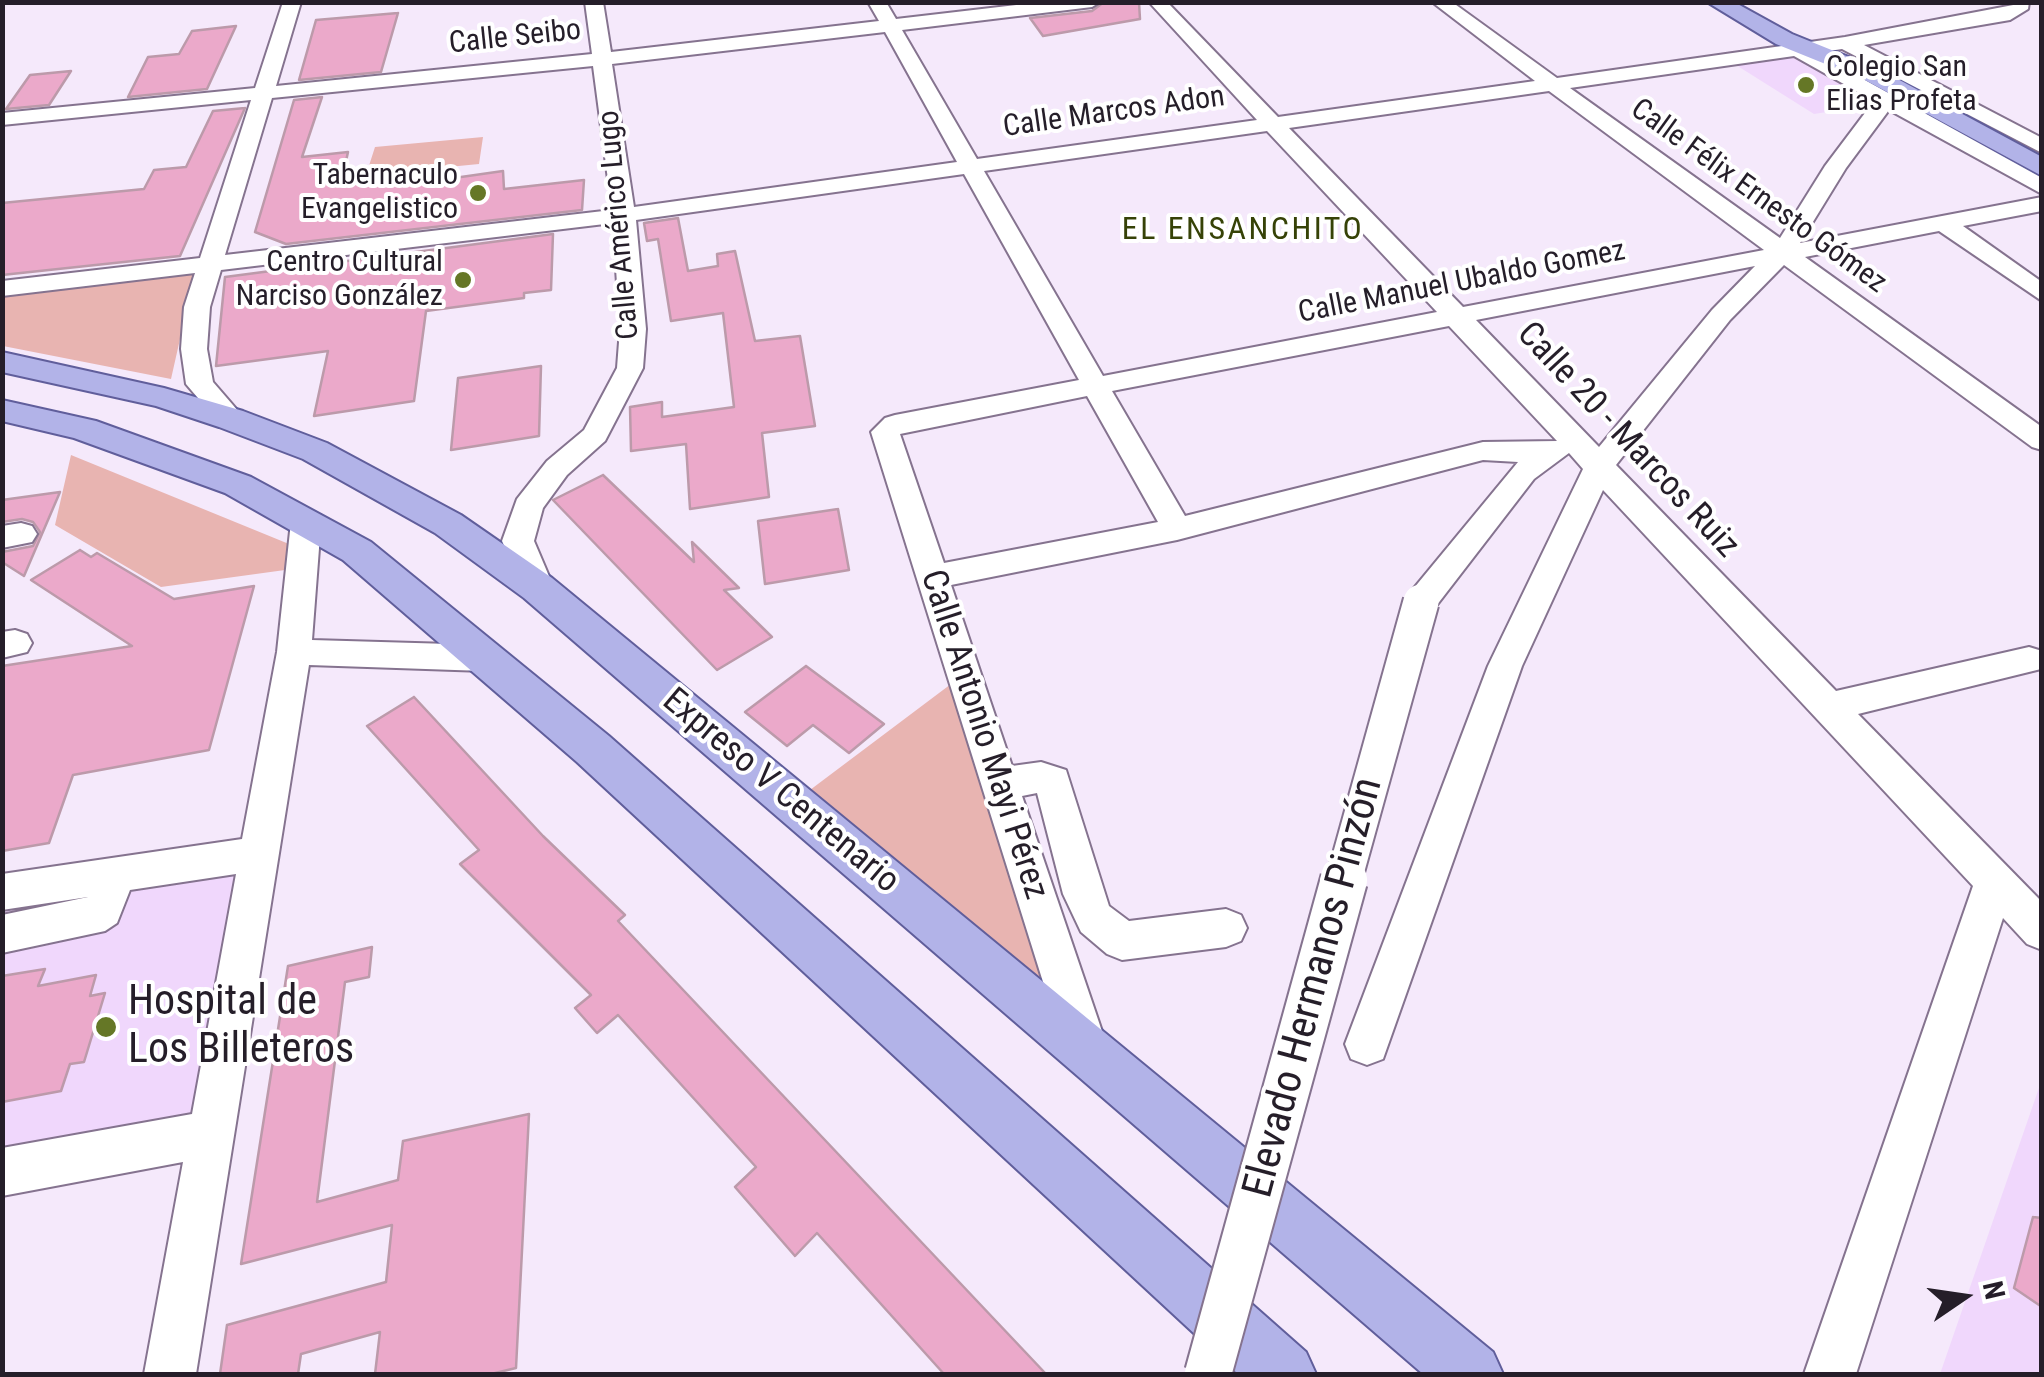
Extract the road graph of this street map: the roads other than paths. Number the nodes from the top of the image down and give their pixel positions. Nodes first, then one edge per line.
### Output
1 (292, 2) edge
2 (594, 2) edge
3 (877, 2) edge
4 (1092, 2) edge
5 (1157, 2) edge
6 (1440, 2) edge
7 (1717, 2) edge
8 (2026, 7) edge
9 (890, 26) junction
10 (1845, 43) junction
11 (1800, 48) junction
12 (603, 59) junction
13 (1549, 82) junction
14 (267, 93) junction
15 (1886, 99) junction
16 (2, 119) edge
17 (1274, 122) junction
18 (2042, 147) edge
19 (972, 163) junction
20 (2042, 168) edge
21 (2042, 187) edge
22 (2042, 204) edge
23 (624, 214) junction
24 (1945, 224) junction
25 (1783, 252) junction
26 (209, 266) junction
27 (2, 289) edge
28 (2042, 294) edge
29 (1458, 317) junction
30 (2, 362) edge
31 (1098, 387) junction
32 (2, 410) edge
33 (230, 419) junction
34 (895, 424) joint
35 (2042, 440) edge
36 (1561, 447) junction
37 (1598, 468) junction
38 (306, 522) junction
39 (1177, 528) junction
40 (931, 576) junction
41 (538, 588) junction
42 (294, 652) junction
43 (484, 658) junction
44 (2029, 660) dead end
45 (1828, 707) junction
46 (1000, 784) junction
47 (257, 854) junction
48 (116, 875) junction
49 (1994, 883) junction
50 (2, 892) edge
51 (1226, 928) dead end
52 (2042, 931) edge
53 (2, 934) edge
54 (1368, 1044) dead end
55 (1086, 1050) junction
56 (209, 1134) junction
57 (2, 1172) edge
58 (170, 1374) edge
59 (1208, 1374) edge
60 (1284, 1374) edge
61 (1472, 1374) edge
62 (1830, 1374) edge

1 - 14 street
2 - 12 street, Calle Américo Lugo
3 - 9 street
4 - 9 street, Calle Seibo
5 - 17 street, Calle 20 - Marcos Ruiz
6 - 13 street, Calle Félix Ernesto Gómez
7 - 11 main road
8 - 10 street, Calle Marcos Adon
9 - 12 street, Calle Seibo
9 - 19 street
10 - 11 street, Calle Marcos Adon
10 - 18 street
11 - 13 street, Calle Marcos Adon
11 - 15 street
11 - 20 main road
12 - 14 street, Calle Seibo
12 - 23 street, Calle Américo Lugo
13 - 17 street, Calle Marcos Adon
13 - 25 street, Calle Félix Ernesto Gómez
14 - 16 street, Calle Seibo
14 - 26 street
15 - 21 street
15 - 25 street
17 - 19 street, Calle Marcos Adon
17 - 29 street, Calle 20 - Marcos Ruiz
19 - 23 street, Calle Marcos Adon
19 - 31 street
22 - 24 street, Calle Manuel Ubaldo Gomez
23 - 26 street, Calle Marcos Adon
23 - 41 street, Calle Américo Lugo
24 - 25 street, Calle Manuel Ubaldo Gomez
24 - 28 street
25 - 29 street, Calle Manuel Ubaldo Gomez
25 - 35 street, Calle Félix Ernesto Gómez
25 - 37 street
26 - 27 street
26 - 33 street
29 - 31 street, Calle Manuel Ubaldo Gomez
29 - 36 street, Calle 20 - Marcos Ruiz
30 - 33 main road, Expreso V Centenario
31 - 34 street, Calle Manuel Ubaldo Gomez
31 - 39 street
32 - 38 main road
33 - 41 main road, Expreso V Centenario
34 - 40 street, Calle Antonio Mayi Pérez
36 - 37 street, Calle 20 - Marcos Ruiz
36 - 39 street
36 - 59 street, Elevado Hermanos Pinzón, bridge
37 - 45 street, Calle 20 - Marcos Ruiz
37 - 54 street
38 - 42 street
38 - 43 main road
39 - 40 street
40 - 46 street, Calle Antonio Mayi Pérez
41 - 55 main road, Expreso V Centenario
42 - 43 street
42 - 47 street
43 - 60 main road
44 - 45 street
45 - 49 street, Calle 20 - Marcos Ruiz
46 - 51 street
46 - 55 street, Calle Antonio Mayi Pérez
47 - 48 street
47 - 56 street
48 - 50 street
48 - 53 street
49 - 52 street, Calle 20 - Marcos Ruiz
49 - 62 street
55 - 61 main road, Expreso V Centenario
56 - 57 street
56 - 58 street

